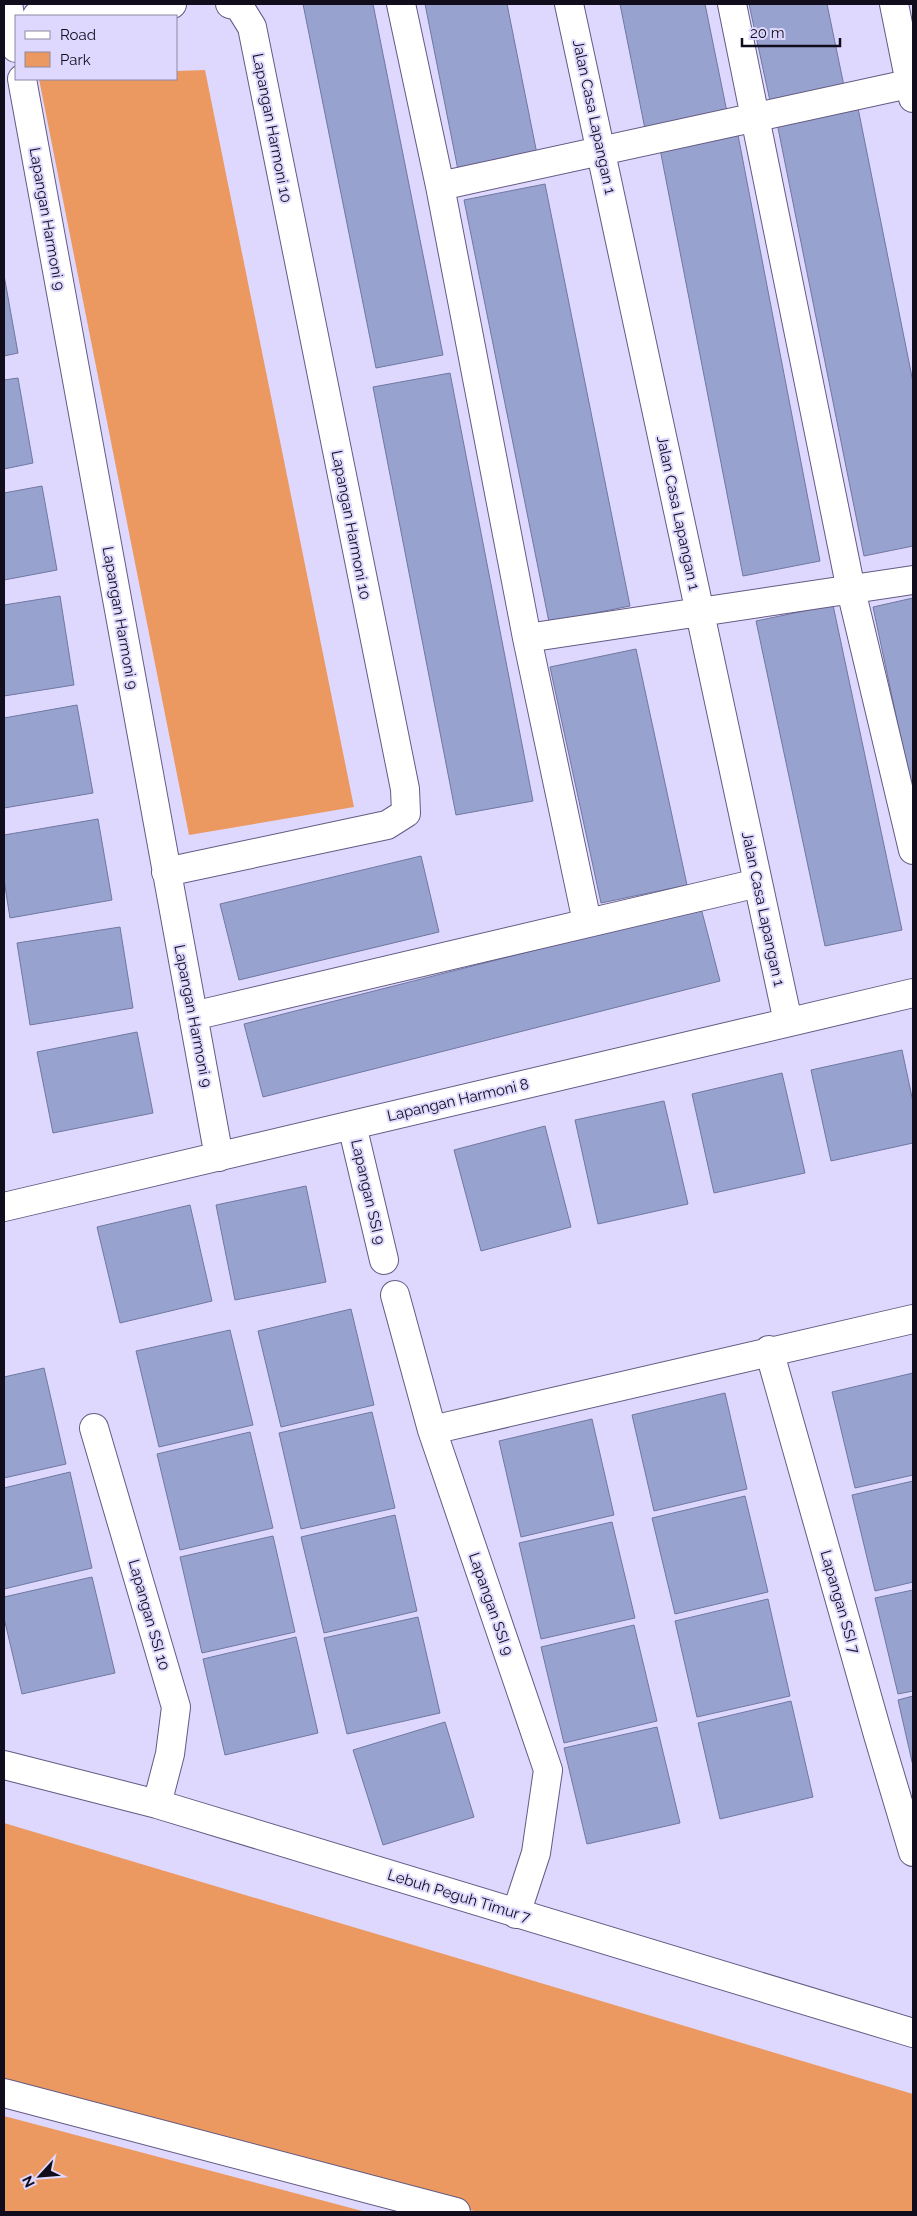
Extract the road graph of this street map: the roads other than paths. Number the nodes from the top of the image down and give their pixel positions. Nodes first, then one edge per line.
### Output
1 (172, 4) edge
2 (230, 4) edge
3 (401, 4) edge
4 (569, 4) edge
5 (732, 4) edge
6 (894, 4) edge
7 (18, 14) edge
8 (22, 80) edge
9 (912, 88) edge
10 (755, 117) junction
11 (601, 151) junction
12 (440, 186) junction
13 (913, 580) edge
14 (851, 590) junction
15 (700, 613) junction
16 (527, 638) junction
17 (913, 850) edge
18 (166, 872) junction
19 (758, 884) junction
20 (586, 922) junction
21 (913, 993) edge
22 (193, 1016) junction
23 (788, 1022) junction
24 (352, 1125) junction
25 (218, 1157) junction
26 (4, 1208) edge
27 (384, 1260) dead end
28 (395, 1296) dead end
29 (913, 1318) edge
30 (769, 1350) junction
31 (94, 1428) dead end
32 (432, 1430) junction
33 (4, 1765) edge
34 (157, 1804) junction
35 (913, 1852) edge
36 (516, 1914) junction
37 (913, 2033) edge
38 (4, 2093) edge
39 (456, 2212) edge

1 - 7 street
2 - 18 street, Lapangan Harmoni 10
3 - 12 street
4 - 11 street, Jalan Casa Lapangan 1
5 - 10 street
6 - 9 street
8 - 18 street, Lapangan Harmoni 9
9 - 10 street
10 - 11 street
10 - 14 street
11 - 12 street
11 - 15 street, Jalan Casa Lapangan 1
12 - 16 street
13 - 14 street
14 - 15 street
14 - 17 street
15 - 16 street
15 - 19 street, Jalan Casa Lapangan 1
16 - 20 street
18 - 22 street, Lapangan Harmoni 9
19 - 20 street
19 - 23 street, Jalan Casa Lapangan 1
20 - 22 street
21 - 23 street, Lapangan Harmoni 8
22 - 25 street, Lapangan Harmoni 9
23 - 24 street, Lapangan Harmoni 8
24 - 25 street, Lapangan Harmoni 8
24 - 27 street, Lapangan SSI 9
25 - 26 street, Lapangan Harmoni 8
28 - 32 street, Lapangan SSI 9
29 - 30 street
30 - 32 street
30 - 35 street, Lapangan SSI 7
31 - 34 street, Lapangan SSI 10
32 - 36 street, Lapangan SSI 9
33 - 34 street, Lebuh Peguh Timur 7
34 - 36 street, Lebuh Peguh Timur 7
36 - 37 street, Lebuh Peguh Timur 7
38 - 39 street

